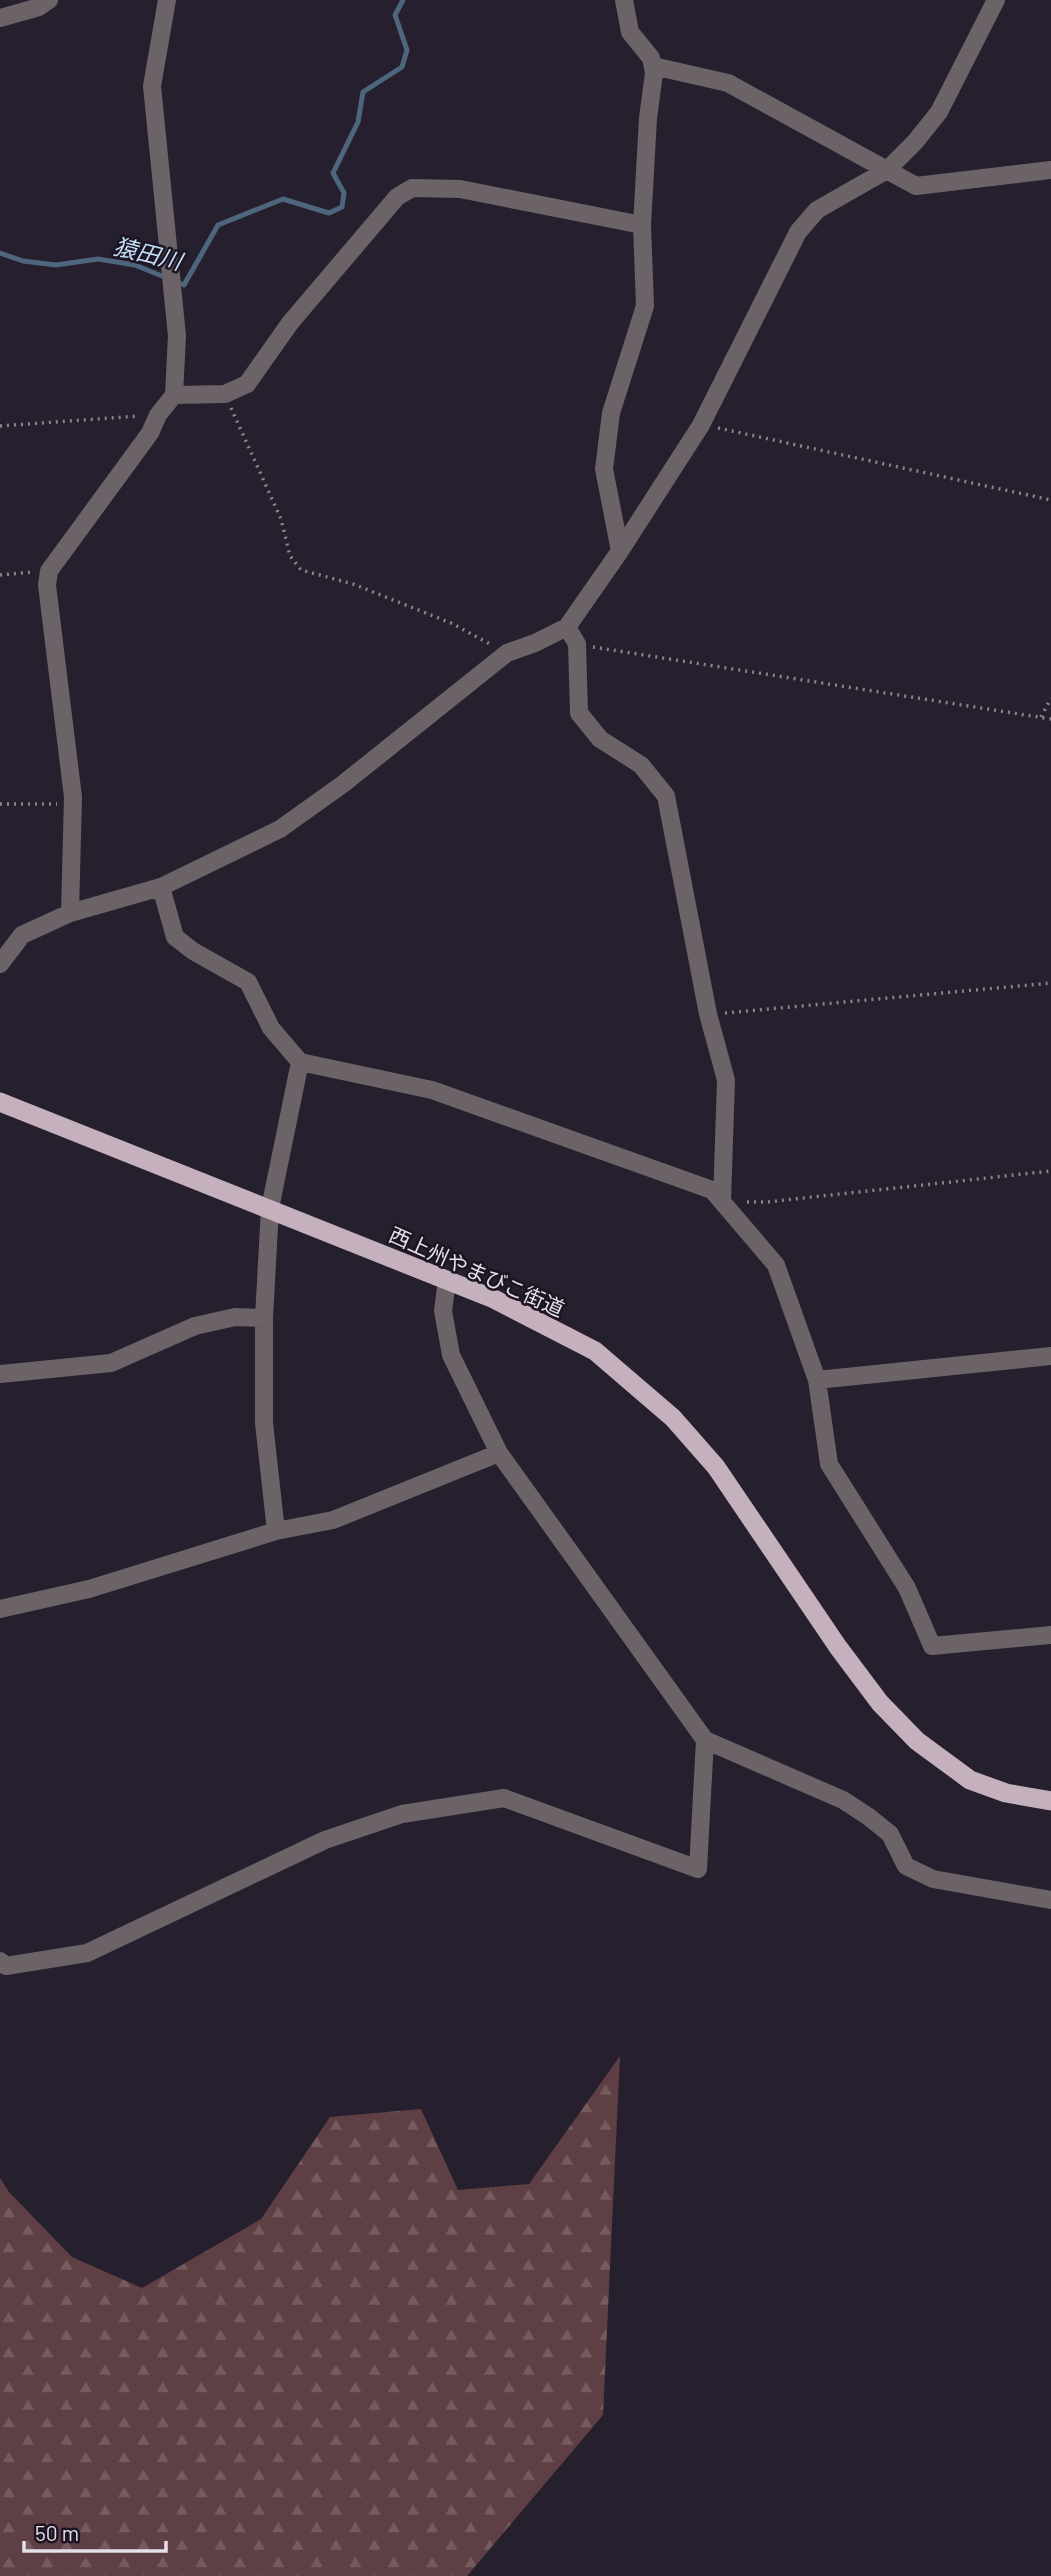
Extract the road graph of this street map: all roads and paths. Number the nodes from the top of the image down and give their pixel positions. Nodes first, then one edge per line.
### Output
1 (49, 0) edge
2 (167, 0) edge
3 (624, 0) edge
4 (996, 0) edge
5 (0, 18) edge
6 (653, 66) junction
7 (887, 170) junction
8 (1051, 170) edge
9 (642, 225) junction
10 (225, 394) junction
11 (174, 395) junction
12 (159, 415) junction
13 (701, 425) junction
14 (0, 426) edge
15 (1051, 500) edge
16 (620, 551) junction
17 (49, 571) junction
18 (0, 575) edge
19 (567, 627) junction
20 (577, 644) junction
21 (507, 653) junction
22 (1051, 698) edge
23 (1041, 717) junction
24 (1051, 719) edge
25 (0, 804) edge
26 (73, 804) junction
27 (161, 887) junction
28 (69, 913) junction
29 (0, 964) edge
30 (1051, 983) edge
31 (708, 1014) junction
32 (300, 1062) junction
33 (0, 1102) edge
34 (1051, 1171) edge
35 (722, 1201) junction
36 (270, 1208) junction
37 (447, 1280) junction
38 (264, 1318) junction
39 (1051, 1356) edge
40 (0, 1374) edge
41 (817, 1380) junction
42 (499, 1454) junction
43 (276, 1531) junction
44 (0, 1609) edge
45 (1051, 1635) edge
46 (705, 1740) junction
47 (1051, 1801) edge
48 (1051, 1900) edge
49 (0, 1961) edge

1 - 5 street
2 - 11 street
3 - 6 street
4 - 7 street
6 - 7 street
6 - 9 street
7 - 8 street
7 - 13 street
9 - 10 street
9 - 16 street
10 - 11 street
10 - 21 path
11 - 12 street
12 - 14 path
12 - 17 street
13 - 15 path
13 - 16 street
16 - 19 street
17 - 18 path
17 - 26 street
19 - 20 street
19 - 21 street
20 - 23 path
20 - 31 street
21 - 27 street
22 - 23 path
23 - 24 path
25 - 26 path
26 - 28 street
27 - 28 street
27 - 32 street
28 - 29 street
30 - 31 path
31 - 35 street
32 - 35 street
32 - 36 street
33 - 36 highway, 西上州やまびこ街道
34 - 35 path
35 - 41 street
36 - 37 highway, 西上州やまびこ街道
36 - 38 street
37 - 42 street
37 - 47 highway, 西上州やまびこ街道
38 - 40 street
38 - 43 street
39 - 41 street
41 - 45 street
42 - 43 street
42 - 46 street
43 - 44 street
46 - 48 street
46 - 49 street

